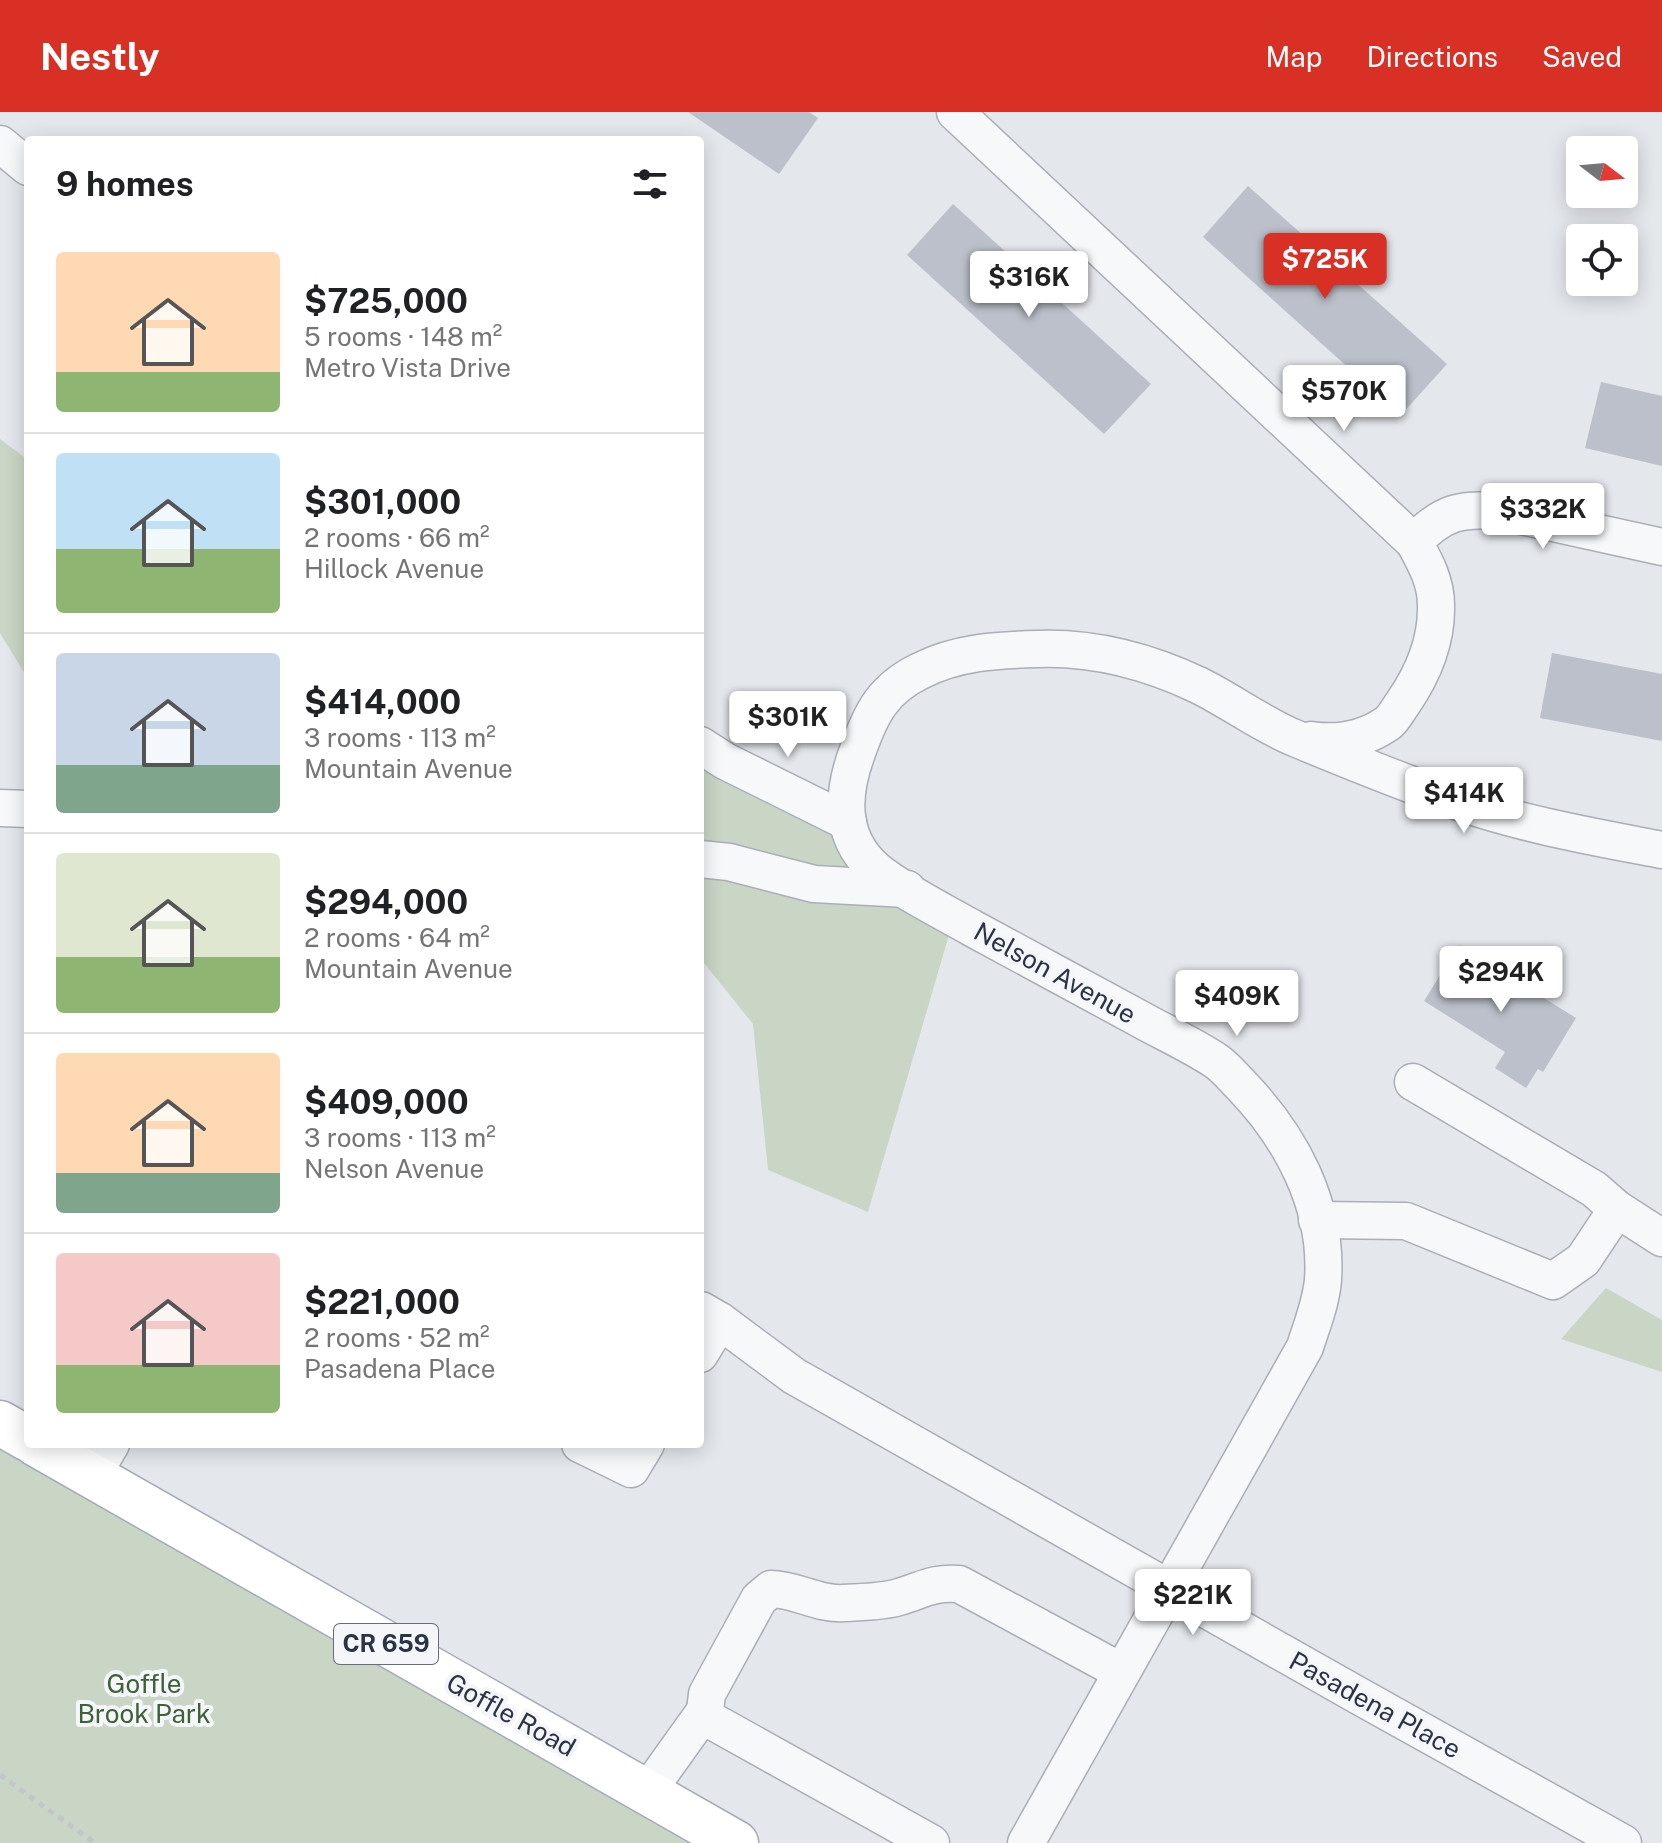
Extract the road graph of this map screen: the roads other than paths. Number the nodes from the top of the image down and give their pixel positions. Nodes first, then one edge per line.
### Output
1 (955, 112) edge
2 (0, 144) edge
3 (24, 164) edge
4 (1414, 542) junction
5 (1662, 547) edge
6 (1290, 736) junction
7 (704, 748) edge
8 (0, 808) edge
9 (24, 809) edge
10 (848, 822) junction
11 (1662, 850) edge
12 (704, 859) edge
13 (907, 889) junction
14 (1413, 1082) dead end
15 (1617, 1209) junction
16 (1317, 1220) junction
17 (1662, 1238) edge
18 (710, 1315) edge
19 (704, 1338) edge
20 (0, 1423) edge
21 (24, 1437) edge
22 (52, 1448) edge
23 (588, 1448) edge
24 (644, 1448) edge
25 (101, 1460) edge
26 (1169, 1589) junction
27 (1122, 1672) junction
28 (705, 1711) junction
29 (647, 1792) junction
30 (696, 1830) edge
31 (736, 1843) edge
32 (931, 1843) edge
33 (1026, 1843) edge
34 (1623, 1843) edge

1 - 4 street
2 - 3 street
4 - 5 street
4 - 6 street
6 - 10 street, Nelson Avenue
6 - 11 street
7 - 10 street
8 - 9 street
10 - 13 street, Nelson Avenue
12 - 13 street
13 - 16 street, Nelson Avenue
14 - 15 street
15 - 16 street
15 - 17 street
16 - 26 street, Nelson Avenue
18 - 19 street
18 - 26 street, Pasadena Place
20 - 21 main road
22 - 25 main road, Goffle Road / CR 659
23 - 24 street
25 - 29 main road, Goffle Road / CR 659
26 - 27 street, Nelson Avenue
26 - 34 street, Pasadena Place
27 - 28 street
27 - 33 street, Nelson Avenue
28 - 29 street
28 - 32 street
29 - 30 main road, Goffle Road / CR 659
30 - 31 main road, Goffle Road / CR 659

